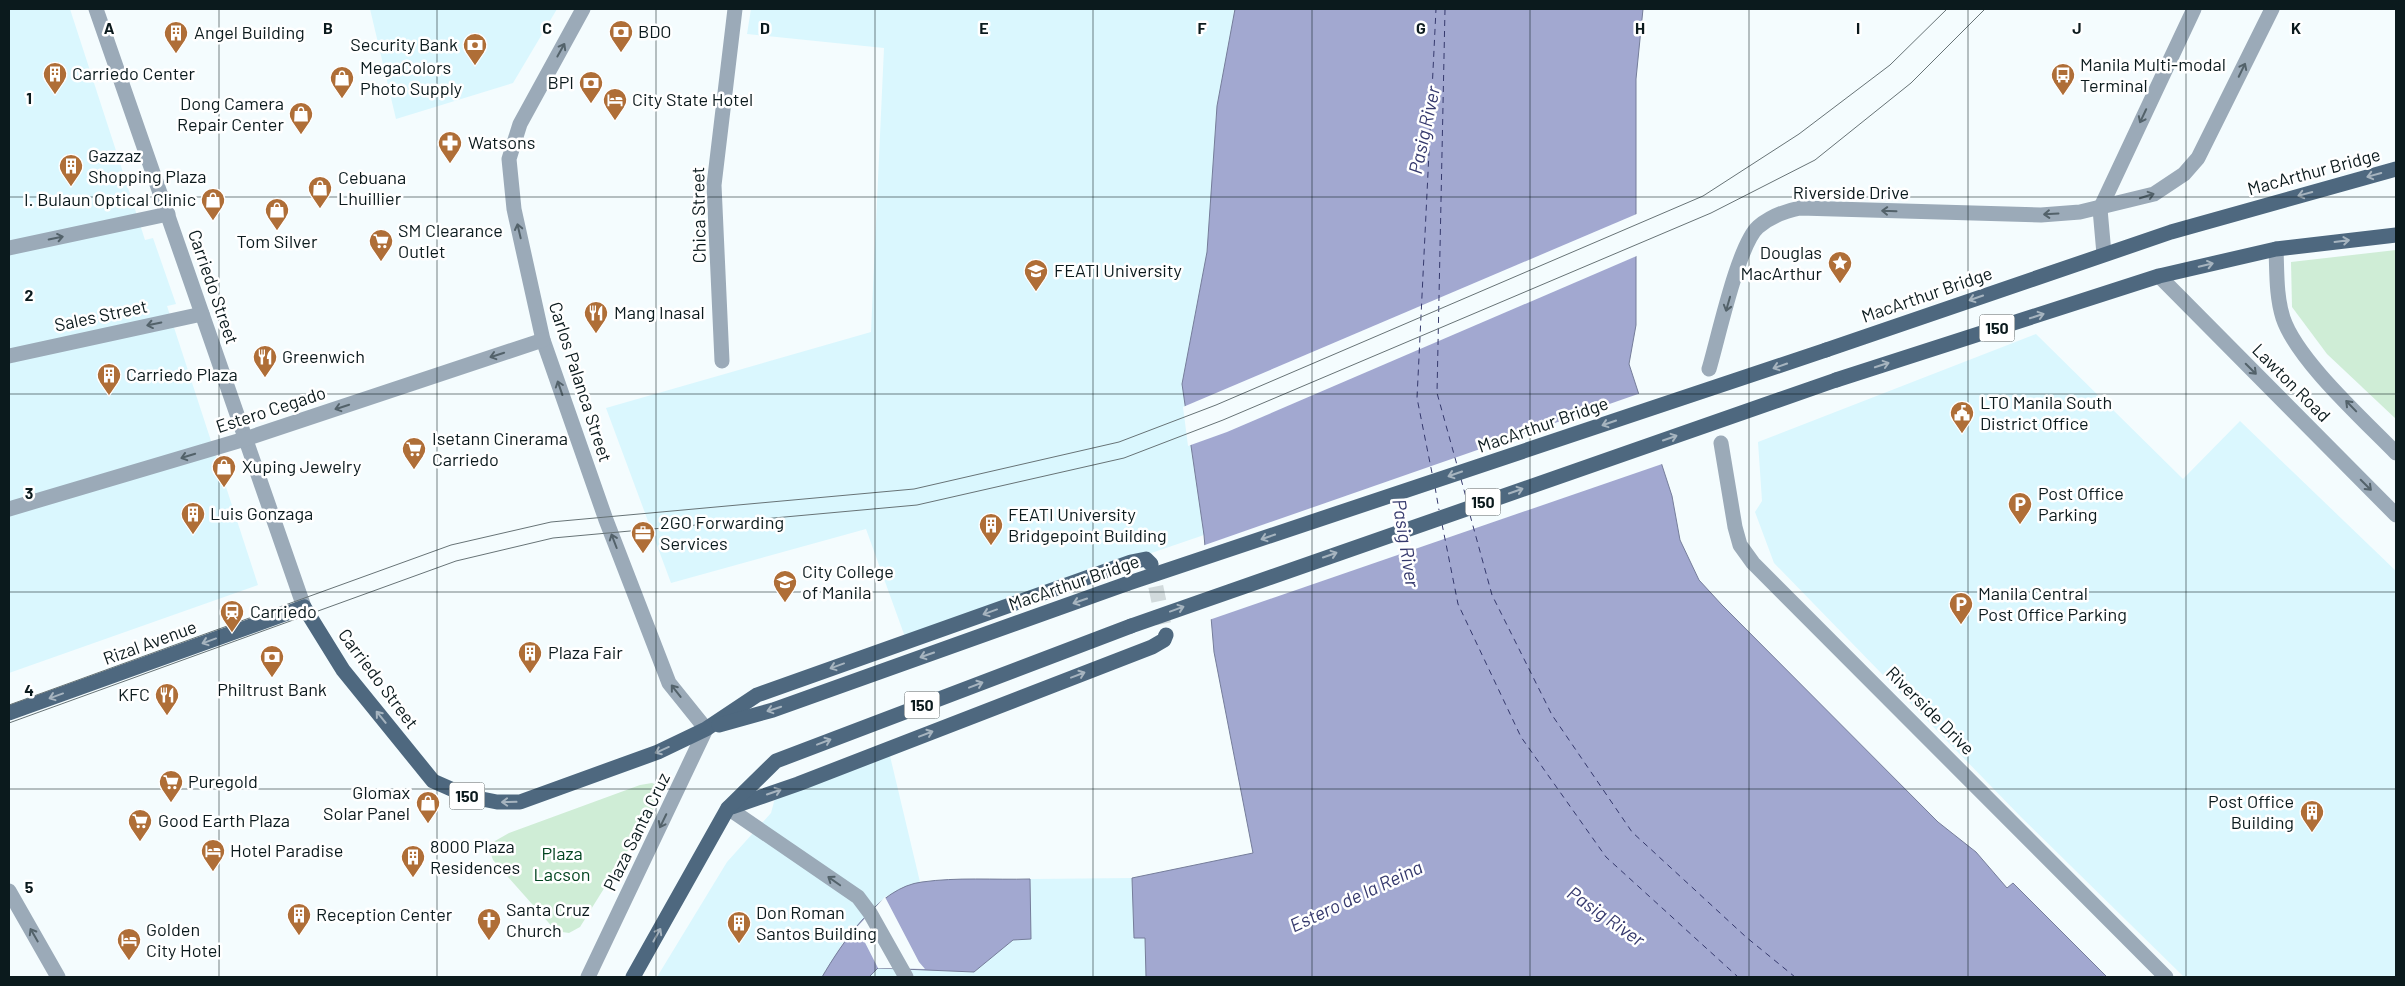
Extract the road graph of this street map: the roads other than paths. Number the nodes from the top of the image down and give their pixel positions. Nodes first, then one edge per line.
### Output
1 (96, 9) edge
2 (584, 9) edge
3 (735, 9) edge
4 (2194, 9) edge
5 (2272, 9) edge
6 (2396, 169) edge
7 (2100, 209) junction
8 (168, 214) junction
9 (2396, 235) edge
10 (9, 248) edge
11 (2276, 249) junction
12 (2104, 254) junction
13 (2159, 276) junction
14 (202, 314) junction
15 (543, 340) junction
16 (9, 356) edge
17 (722, 361) dead end
18 (1710, 369) dead end
19 (245, 439) junction
20 (1721, 443) dead end
21 (2396, 453) edge
22 (9, 509) edge
23 (2396, 515) edge
24 (1151, 564) dead end
25 (304, 607) junction
26 (1166, 635) dead end
27 (9, 713) edge
28 (706, 729) junction
29 (728, 808) junction
30 (9, 891) edge
31 (903, 973) edge
32 (58, 977) edge
33 (588, 977) edge
34 (633, 977) edge
35 (2166, 977) edge

1 - 8 street, Carriedo Street
15 -> 2 street, Carlos Palanca Street
3 - 17 street, Chica Street
4 -> 7 street
7 -> 5 street, Riverside Drive
6 -> 12 main road, MacArthur Bridge / 150
7 - 12 street
7 -> 18 street, Riverside Drive
10 -> 8 street
8 - 14 street, Carriedo Street
11 -> 9 main road, 150
13 -> 11 main road, 150
21 -> 11 street, Lawton Road
12 -> 28 main road, MacArthur Bridge / 150, bridge
13 -> 23 street, Lawton Road
29 -> 13 main road, 150, bridge
14 -> 16 street, Sales Street
14 - 19 street, Carriedo Street
15 -> 19 street, Estero Cegado
28 -> 15 street, Carlos Palanca Street
19 -> 22 street, Estero Cegado
19 - 25 street, Carriedo Street
20 - 35 street, Riverside Drive
24 -> 28 main road
25 -> 27 main road, Rizal Avenue
28 -> 25 main road, Carriedo Street / 150
29 -> 26 main road
28 -> 33 street, Plaza Santa Cruz
31 -> 29 street
34 -> 29 main road, 150
32 -> 30 street

